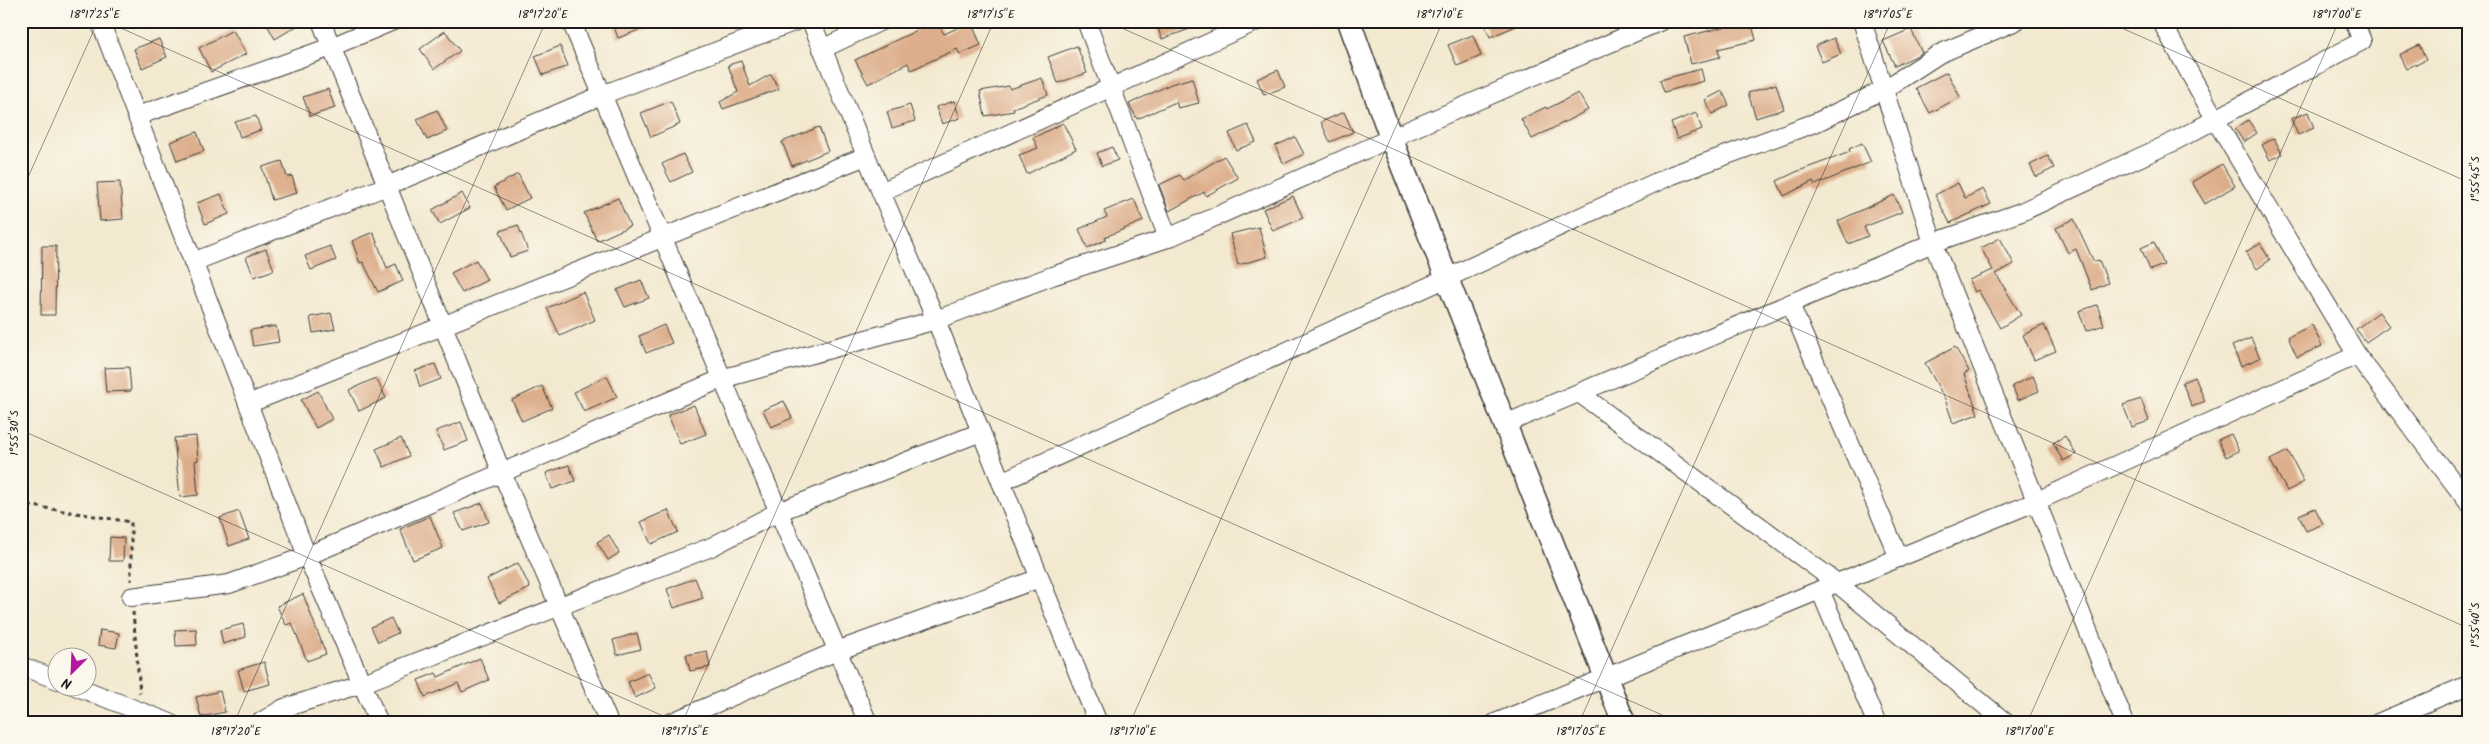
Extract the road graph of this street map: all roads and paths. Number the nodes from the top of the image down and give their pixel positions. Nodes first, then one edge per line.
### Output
1 (100, 21) edge
2 (321, 21) edge
3 (393, 21) edge
4 (571, 21) edge
5 (796, 21) edge
6 (811, 21) edge
7 (881, 21) edge
8 (1086, 21) edge
9 (1257, 21) edge
10 (1348, 21) edge
11 (1661, 21) edge
12 (1862, 21) edge
13 (2016, 21) edge
14 (2161, 21) edge
15 (2354, 21) edge
16 (1628, 28) edge
17 (332, 48) junction
18 (822, 49) junction
19 (1112, 89) junction
20 (1885, 89) junction
21 (602, 95) junction
22 (137, 116) junction
23 (2215, 119) junction
24 (1391, 138) junction
25 (866, 156) junction
26 (387, 186) junction
27 (880, 192) junction
28 (661, 237) junction
29 (1168, 238) junction
30 (1933, 243) junction
31 (193, 262) junction
32 (1448, 280) junction
33 (1790, 304) junction
34 (936, 320) junction
35 (443, 324) junction
36 (2357, 355) junction
37 (721, 379) junction
38 (1579, 393) junction
39 (248, 404) junction
40 (1505, 424) junction
41 (981, 432) junction
42 (502, 473) junction
43 (1001, 482) junction
44 (2035, 502) junction
45 (2468, 502) edge
46 (21, 504) edge
47 (778, 512) junction
48 (307, 556) junction
49 (1899, 558) junction
50 (1040, 578) junction
51 (1837, 583) junction
52 (1820, 590) junction
53 (131, 597) junction
54 (560, 607) junction
55 (837, 651) junction
56 (21, 666) edge
57 (48, 676) edge
58 (1606, 677) junction
59 (361, 684) junction
60 (2468, 685) edge
61 (97, 696) edge
62 (143, 717) edge
63 (170, 723) edge
64 (259, 723) edge
65 (379, 723) edge
66 (609, 723) edge
67 (670, 723) edge
68 (868, 723) edge
69 (1098, 723) edge
70 (1495, 723) edge
71 (1624, 723) edge
72 (1873, 723) edge
73 (2006, 723) edge
74 (2125, 723) edge
75 (2378, 723) edge

1 - 22 street
2 - 17 street
3 - 17 street
4 - 21 street
5 - 21 street
6 - 18 street
7 - 18 street
8 - 19 street
9 - 19 street
10 - 24 street
11 - 16 street
12 - 20 street
13 - 20 street
14 - 23 street
15 - 23 street
16 - 24 street
17 - 22 street
17 - 26 street
18 - 25 street
19 - 27 street
19 - 29 street
20 - 30 street
20 - 32 street
21 - 26 street
21 - 28 street
22 - 31 street
23 - 30 street
23 - 36 street
24 - 29 street
24 - 32 street
25 - 27 street
25 - 28 street
26 - 31 street
26 - 35 street
27 - 34 street
28 - 35 street
28 - 37 street
29 - 34 street
30 - 33 street
30 - 44 street
31 - 39 street
32 - 40 street
32 - 43 street
33 - 38 street
33 - 49 street
34 - 37 street
34 - 41 street
35 - 39 street
35 - 42 street
36 - 44 street
36 - 45 street
37 - 42 street
37 - 47 street
38 - 40 street
38 - 51 street
39 - 48 street
40 - 58 street
41 - 43 street
41 - 47 street
42 - 48 street
42 - 54 street
43 - 50 street
44 - 49 street
44 - 74 street
46 - 53 path
47 - 54 street
47 - 55 street
48 - 53 street
48 - 59 street
49 - 51 street
50 - 55 street
50 - 69 street
51 - 52 street
51 - 73 street
52 - 58 street
52 - 72 street
53 - 62 path
54 - 59 street
54 - 66 street
55 - 67 street
55 - 68 street
56 - 57 street
58 - 70 street
58 - 71 street
59 - 64 street
59 - 65 street
60 - 75 street
61 - 62 street
62 - 63 street

